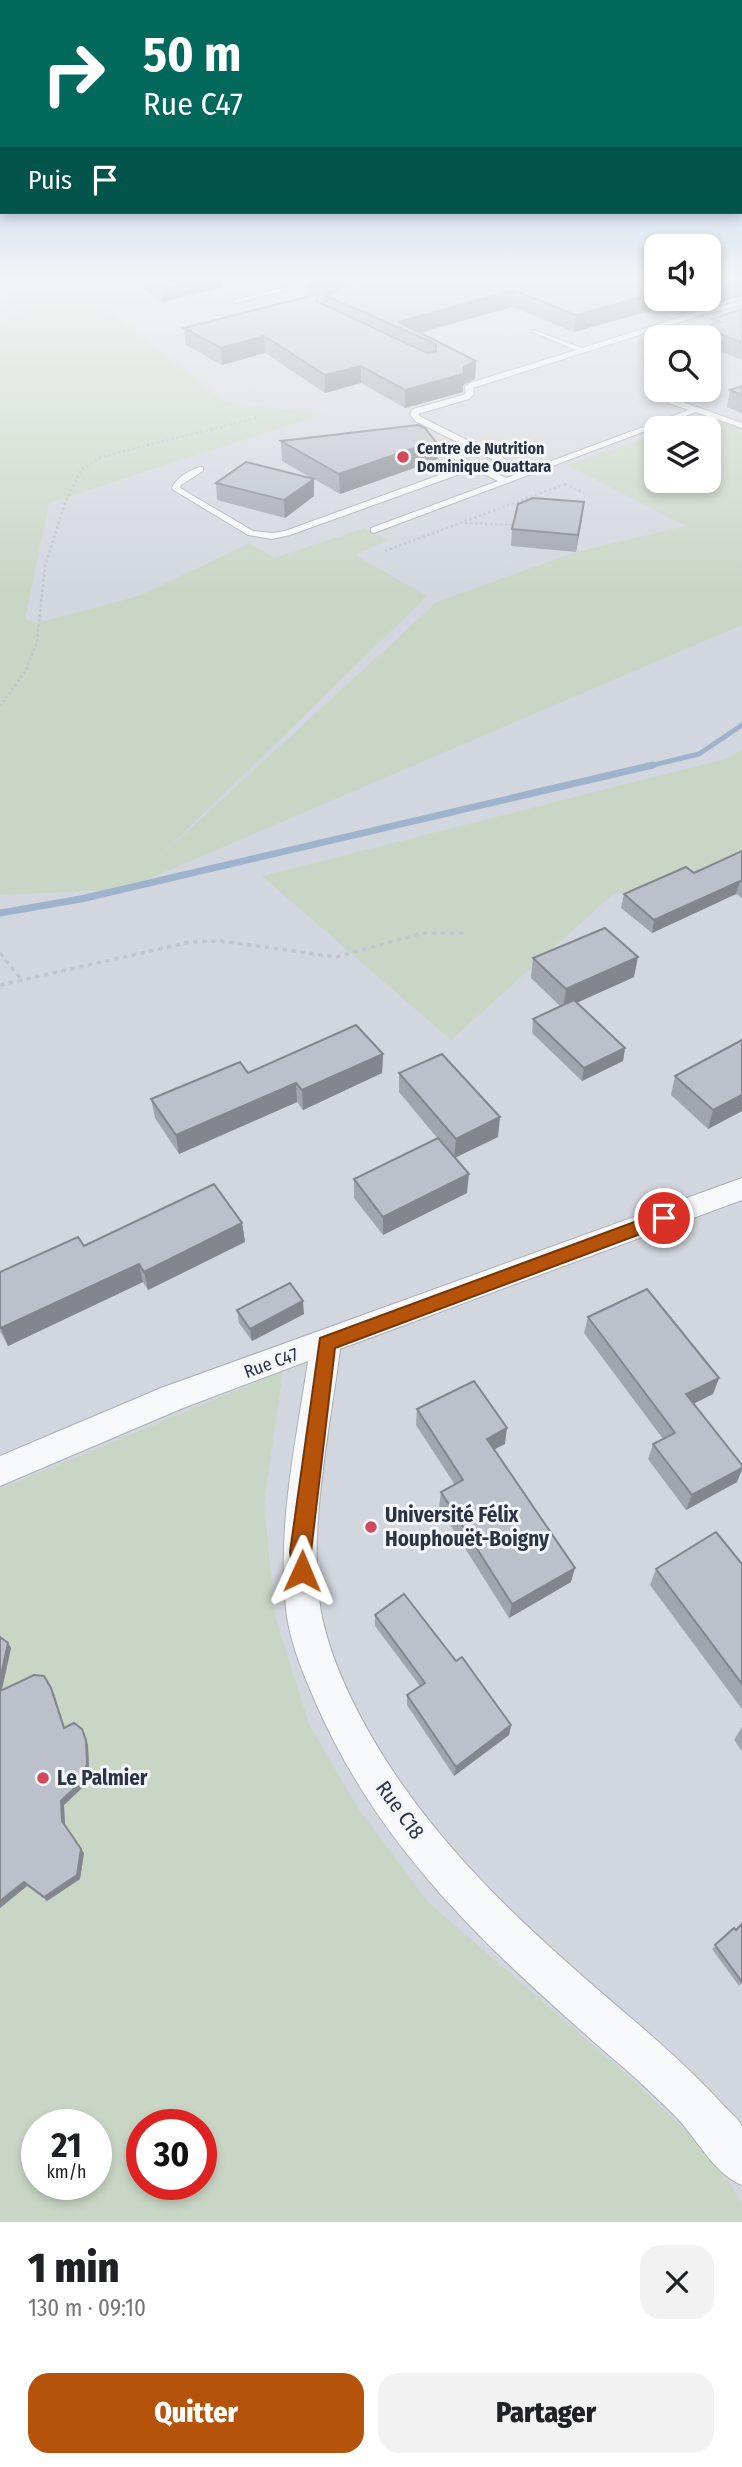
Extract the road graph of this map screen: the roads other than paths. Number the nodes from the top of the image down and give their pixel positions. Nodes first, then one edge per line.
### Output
1 (477, 384) edge
2 (675, 402) edge
3 (696, 410) junction
4 (742, 426) edge
5 (414, 436) edge
6 (473, 466) junction
7 (200, 469) dead end
8 (532, 471) junction
9 (505, 481) junction
10 (374, 530) dead end
11 (742, 1189) edge
12 (326, 1343) junction
13 (0, 1471) edge
14 (742, 2163) edge

1 - 8 lane
2 - 3 lane
3 - 4 lane
3 - 8 lane
5 - 6 lane
6 - 7 lane
6 - 9 lane
8 - 9 lane
9 - 10 lane
11 - 12 street, Rue C47
12 - 13 street, Rue C47
12 - 14 street, Rue C18

